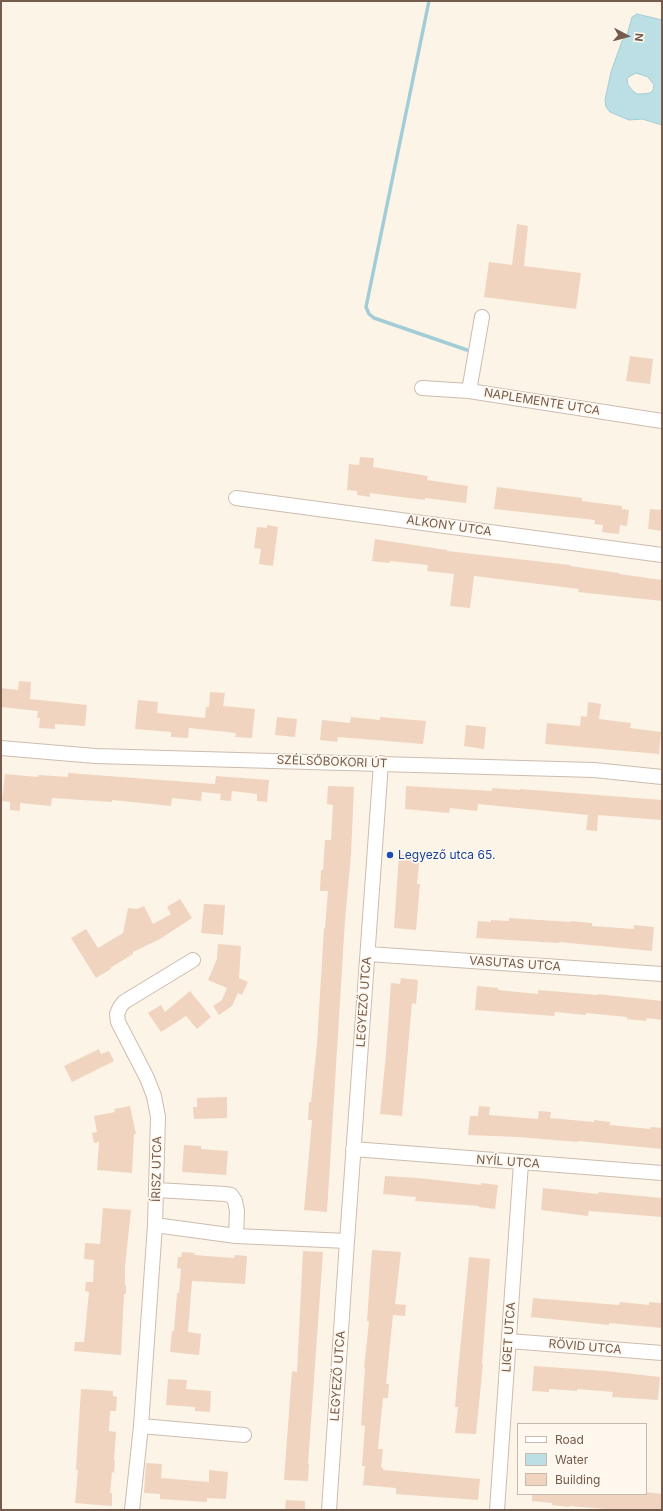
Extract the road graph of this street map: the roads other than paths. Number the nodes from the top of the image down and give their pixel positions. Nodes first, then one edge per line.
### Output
1 (482, 317) dead end
2 (422, 388) dead end
3 (469, 391) junction
4 (662, 421) edge
5 (236, 498) dead end
6 (662, 554) edge
7 (1, 748) edge
8 (381, 763) junction
9 (662, 777) edge
10 (368, 954) junction
11 (193, 960) dead end
12 (662, 974) edge
13 (353, 1150) junction
14 (520, 1163) junction
15 (662, 1173) edge
16 (157, 1190) junction
17 (155, 1226) junction
18 (236, 1236) junction
19 (346, 1241) junction
20 (509, 1341) junction
21 (662, 1353) edge
22 (141, 1426) junction
23 (244, 1435) dead end
24 (132, 1510) edge
25 (330, 1510) edge
26 (497, 1510) edge

1 - 3 street
2 - 3 street, NAPLEMENTE UTCA
3 - 4 street, NAPLEMENTE UTCA
5 - 6 street, ALKONY UTCA
7 - 8 street, SZÉLSŐBOKORI ÚT
8 - 9 street, SZÉLSŐBOKORI ÚT
8 - 10 street, LEGYEZŐ UTCA
10 - 12 street, VASUTAS UTCA
10 - 13 street, LEGYEZŐ UTCA
11 - 16 street, ÍRISZ UTCA
13 - 14 street, NYÍL UTCA
13 - 19 street, LEGYEZŐ UTCA
14 - 15 street, NYÍL UTCA
14 - 20 street, LIGET UTCA
16 - 17 street, ÍRISZ UTCA
16 - 18 street
17 - 18 street
17 - 22 street, ÍRISZ UTCA
18 - 19 street
19 - 25 street, LEGYEZŐ UTCA
20 - 21 street, RÖVID UTCA
20 - 26 street, LIGET UTCA
22 - 23 street
22 - 24 street, ÍRISZ UTCA

